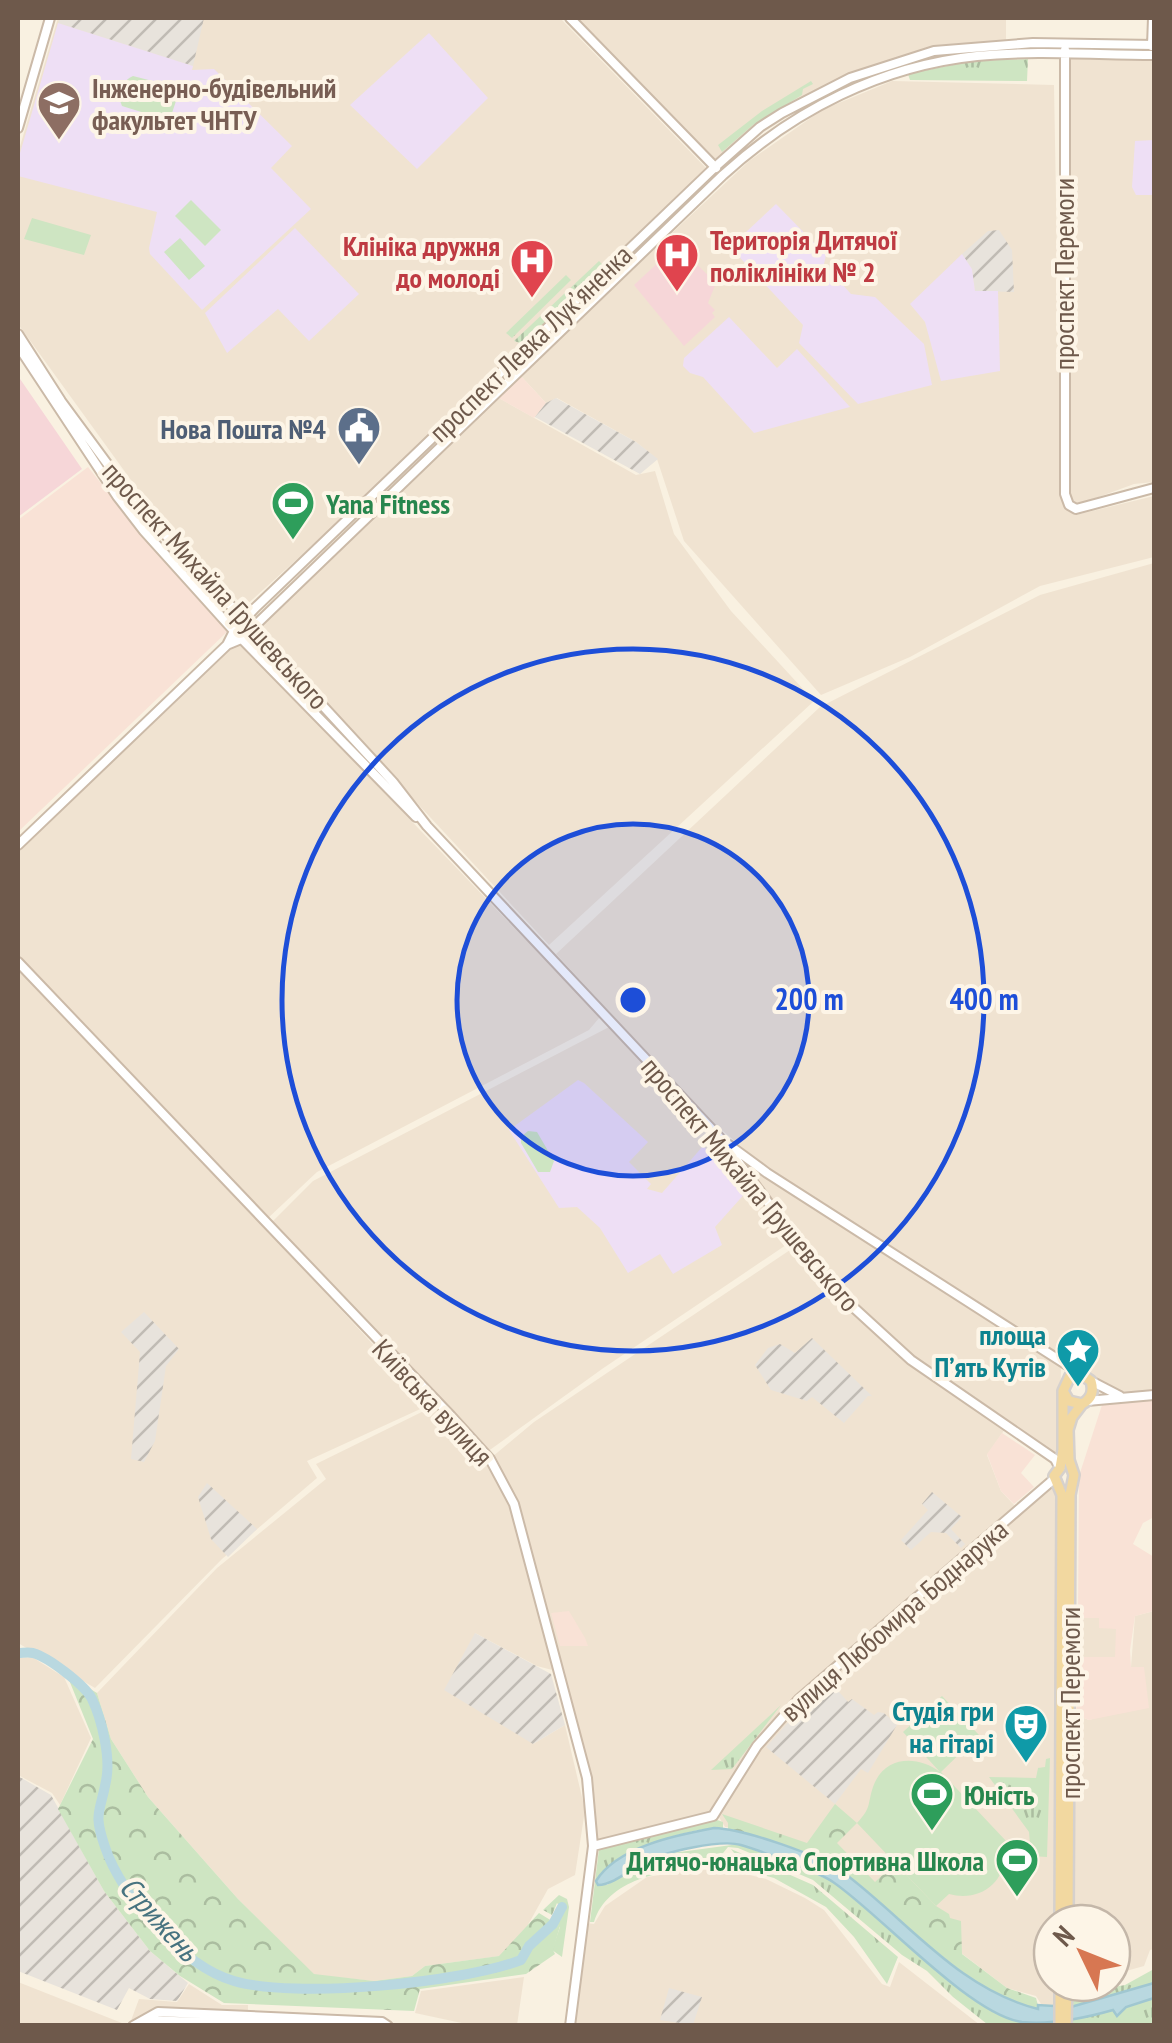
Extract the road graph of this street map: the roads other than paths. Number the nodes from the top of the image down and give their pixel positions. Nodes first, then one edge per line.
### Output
1 (50, 18) edge
2 (570, 18) edge
3 (1152, 18) edge
4 (1064, 42) junction
5 (1153, 50) edge
6 (1064, 54) junction
7 (18, 128) edge
8 (715, 167) junction
9 (723, 175) junction
10 (18, 334) edge
11 (18, 346) edge
12 (1154, 488) edge
13 (243, 621) junction
14 (250, 629) junction
15 (234, 631) junction
16 (241, 638) junction
17 (227, 645) junction
18 (377, 773) junction
19 (18, 844) edge
20 (18, 962) edge
21 (722, 1140) junction
22 (766, 1174) junction
23 (756, 1185) junction
24 (1086, 1378) junction
25 (1063, 1391) junction
26 (1154, 1396) edge
27 (1124, 1397) junction
28 (1084, 1402) junction
29 (1060, 1468) junction
30 (1072, 1470) junction
31 (1056, 1483) junction
32 (1072, 1484) junction
33 (1065, 1659) junction
34 (593, 1846) junction
35 (1064, 1903) edge
36 (138, 2023) edge
37 (308, 2026) edge
38 (388, 2026) edge
39 (570, 2026) edge

1 - 7 main road
2 - 8 main road
3 - 5 main road
4 - 5 main road, проспект Левка Лукʼяненка
4 - 6 main road, проспект Перемоги
4 - 8 main road, проспект Левка Лукʼяненка
5 - 6 main road, проспект Левка Лукʼяненка
6 - 9 main road, проспект Левка Лукʼяненка
6 - 12 main road, проспект Перемоги
8 - 9 main road
8 - 13 main road, проспект Левка Лукʼяненка
9 - 14 main road, проспект Левка Лукʼяненка
10 - 13 main road, проспект Михайла Грушевського
11 - 15 main road, проспект Михайла Грушевського
13 - 14 main road, проспект Михайла Грушевського
13 - 15 main road, проспект Левка Лукʼяненка
14 - 16 main road, проспект Левка Лукʼяненка
14 - 18 main road, проспект Михайла Грушевського
15 - 16 main road, проспект Михайла Грушевського
15 - 17 main road, проспект Левка Лукʼяненка
16 - 17 main road, проспект Левка Лукʼяненка
16 - 18 main road, проспект Михайла Грушевського
17 - 19 main road, проспект Левка Лукʼяненка
18 - 21 main road, проспект Михайла Грушевського
20 - 34 main road, Київська вулиця
21 - 22 main road
21 - 23 main road, проспект Михайла Грушевського
22 - 23 main road
22 - 24 main road
23 - 29 main road, проспект Михайла Грушевського
24 - 25 main road
24 - 27 main road
24 - 28 main road
25 - 28 main road
25 - 29 main road
26 - 27 main road
27 - 28 main road
28 - 30 main road
29 - 30 main road
29 - 31 main road
30 - 32 main road, проспект Перемоги
31 - 32 main road
31 - 33 main road, проспект Перемоги
31 - 34 main road, вулиця Любомира Боднарука
32 - 33 main road, проспект Перемоги
33 - 35 main road, проспект Перемоги
34 - 39 main road, Київська вулиця
36 - 37 main road
36 - 38 main road

